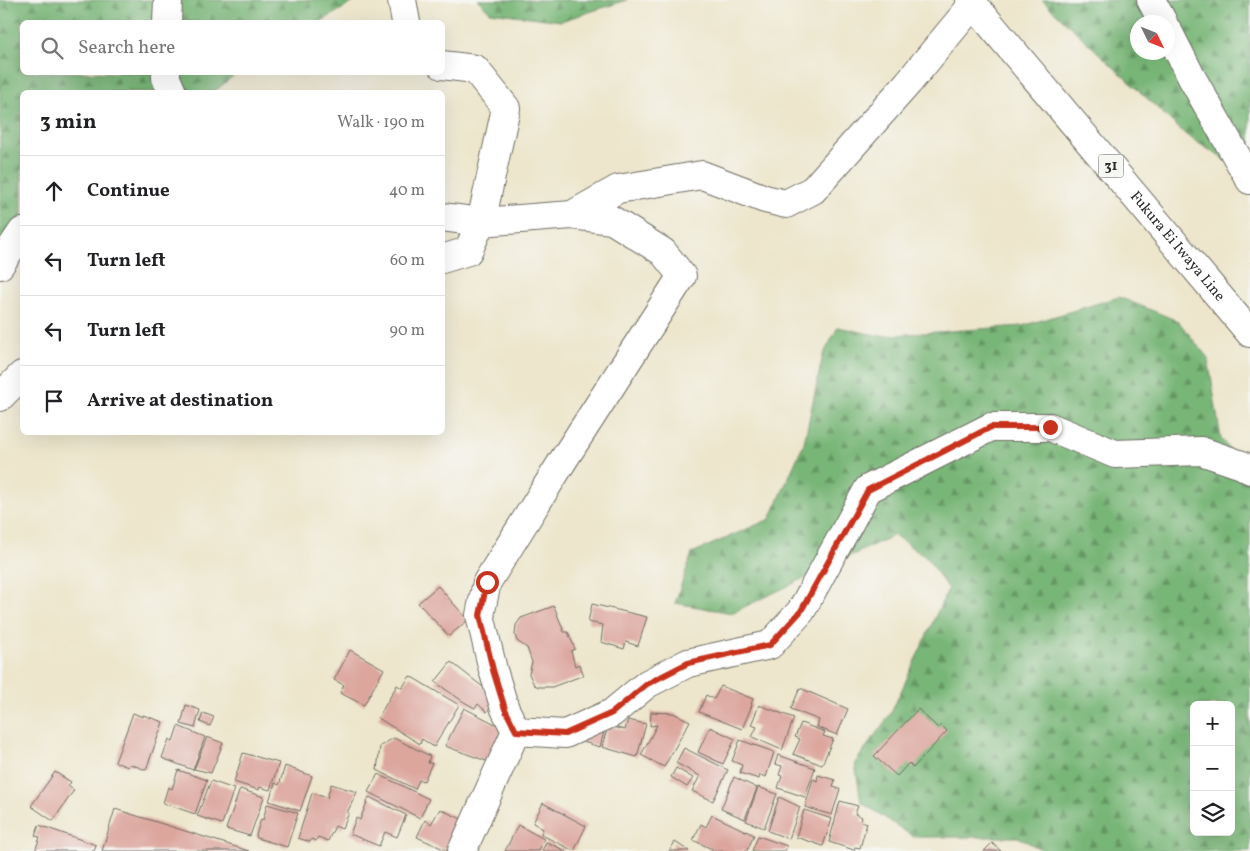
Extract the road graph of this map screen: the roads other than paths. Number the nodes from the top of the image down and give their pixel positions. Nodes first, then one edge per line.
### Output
1 (168, 0) edge
2 (402, 0) edge
3 (1152, 0) edge
4 (972, 2) edge
5 (1160, 15) edge
6 (167, 20) edge
7 (406, 20) edge
8 (1175, 45) edge
9 (445, 65) edge
10 (166, 75) edge
11 (171, 90) edge
12 (1250, 180) edge
13 (572, 215) junction
14 (445, 217) edge
15 (481, 222) junction
16 (20, 235) edge
17 (445, 258) edge
18 (20, 259) edge
19 (0, 265) edge
20 (0, 271) edge
21 (1250, 334) edge
22 (20, 377) edge
23 (0, 397) edge
24 (1250, 470) edge
25 (516, 731) junction
26 (462, 851) edge

1 - 6 street
2 - 7 street
3 - 5 street
4 - 13 street
4 - 21 street, Fukura Ei Iwaya Line / 31
8 - 12 street
9 - 15 street
10 - 11 street
13 - 15 street
13 - 25 street
14 - 15 street
15 - 17 street
16 - 19 street
18 - 20 street
22 - 23 street
24 - 25 street
25 - 26 street

